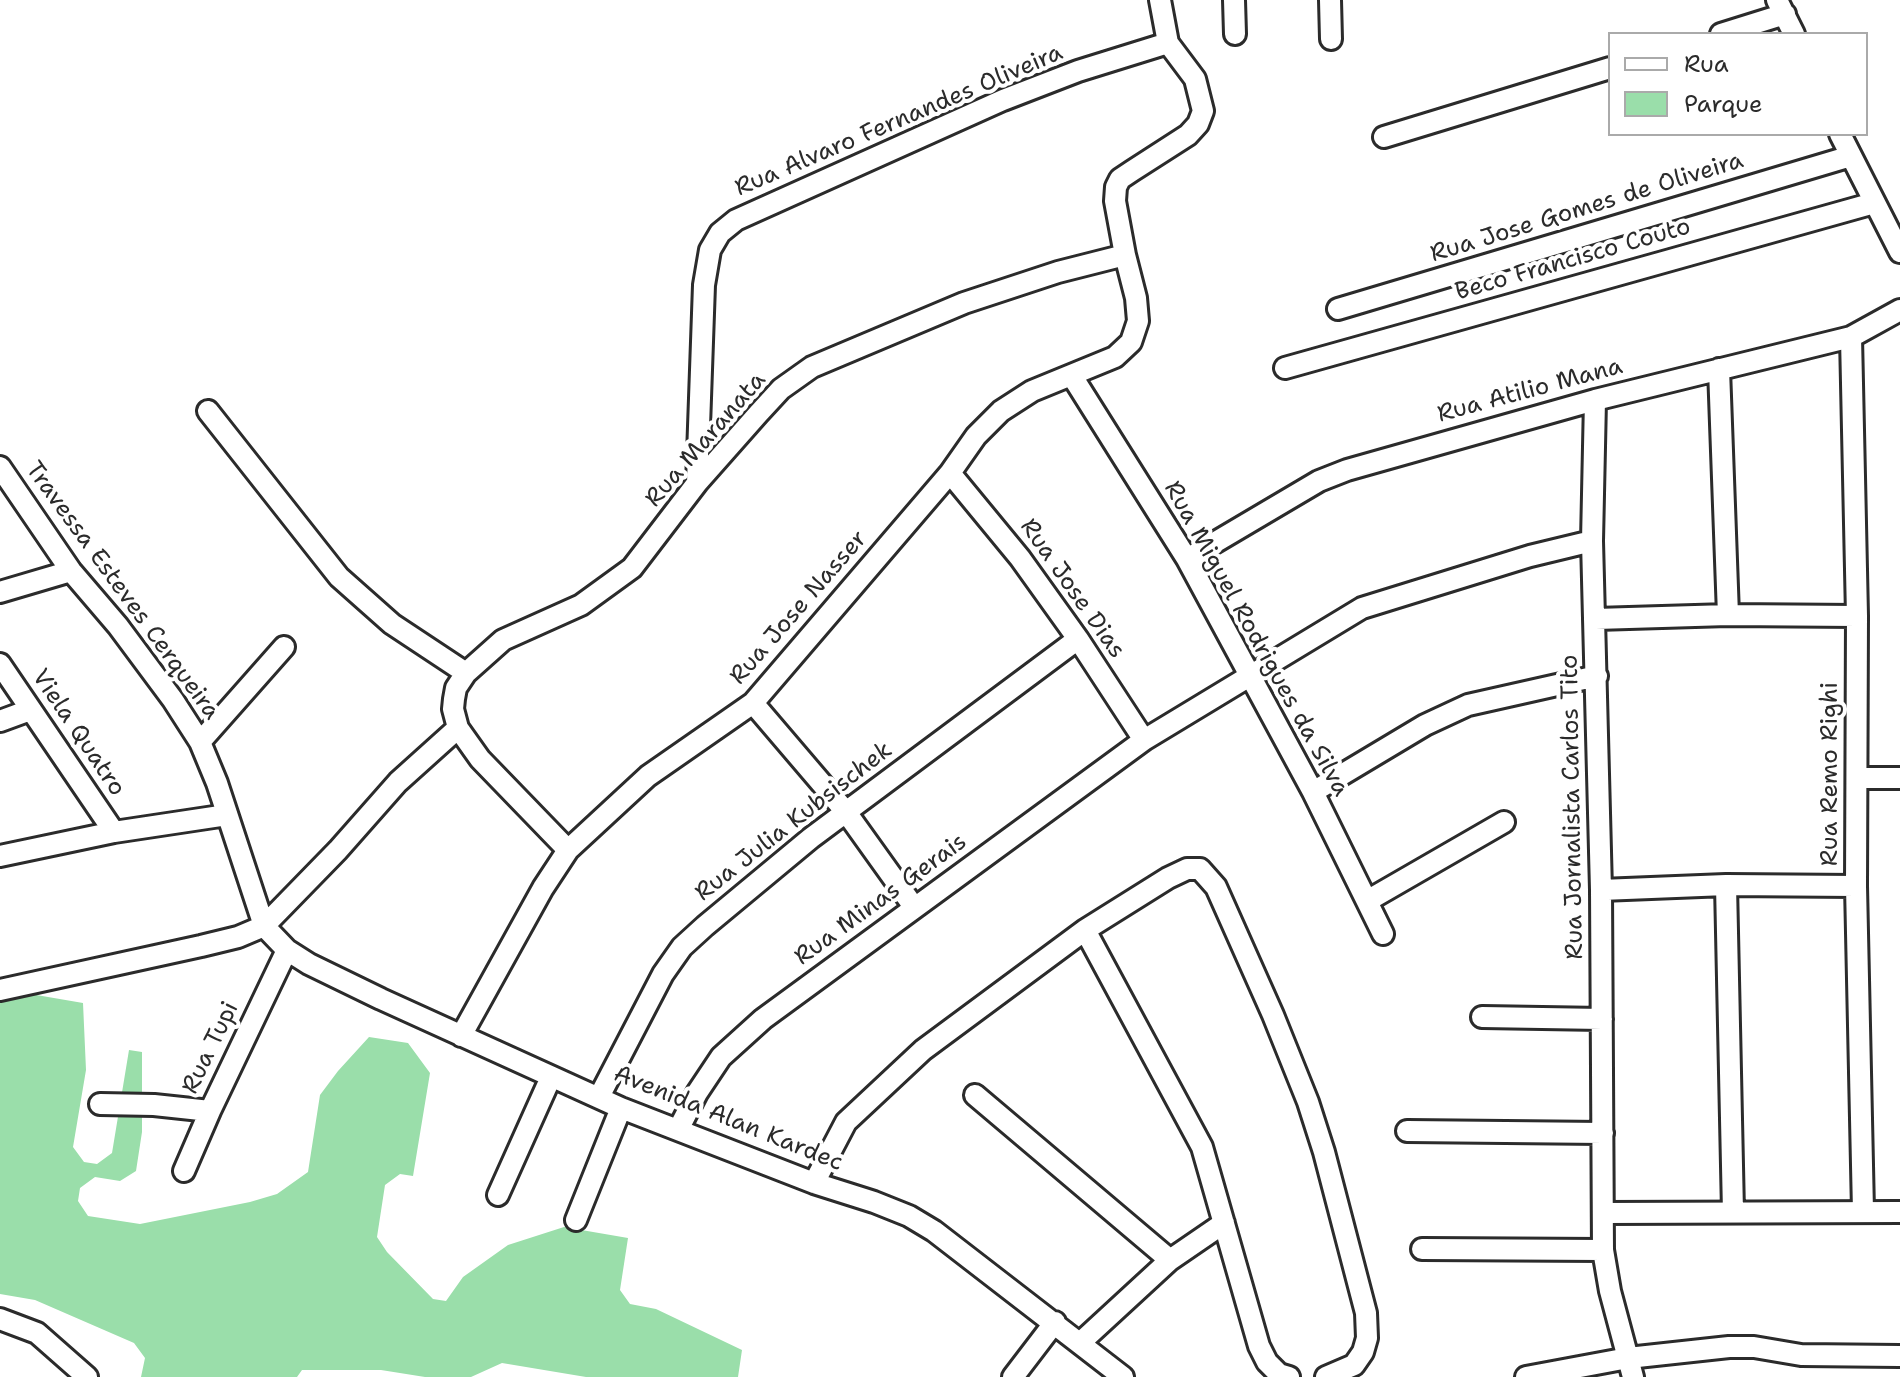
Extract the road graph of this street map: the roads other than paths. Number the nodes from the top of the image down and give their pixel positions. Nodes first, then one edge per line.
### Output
1 (1160, 0) edge
2 (1234, 0) edge
3 (1330, 0) edge
4 (1781, 7) edge
5 (1725, 32) edge
6 (1793, 32) edge
7 (1235, 34) dead end
8 (1331, 39) dead end
9 (1168, 43) junction
10 (1608, 69) edge
11 (1841, 136) edge
12 (1384, 137) dead end
13 (1851, 156) junction
14 (1874, 203) junction
15 (1900, 252) edge
16 (1125, 255) junction
17 (1338, 309) dead end
18 (1900, 310) edge
19 (1851, 337) junction
20 (1285, 368) dead end
21 (1719, 369) junction
22 (1072, 376) junction
23 (1595, 400) junction
24 (208, 411) dead end
25 (0, 467) edge
26 (950, 473) junction
27 (697, 483) junction
28 (1592, 541) junction
29 (1187, 559) junction
30 (71, 571) junction
31 (0, 592) edge
32 (1728, 615) junction
33 (1857, 616) junction
34 (1596, 619) junction
35 (1078, 639) junction
36 (284, 647) dead end
37 (0, 664) edge
38 (466, 673) junction
39 (1248, 675) junction
40 (1597, 676) junction
41 (753, 703) junction
42 (30, 710) junction
43 (0, 721) edge
44 (458, 728) junction
45 (1144, 740) junction
46 (200, 742) junction
47 (1857, 778) junction
48 (1900, 778) edge
49 (1313, 792) junction
50 (846, 812) junction
51 (227, 815) junction
52 (1504, 822) dead end
53 (114, 832) junction
54 (568, 850) junction
55 (0, 856) edge
56 (1726, 885) junction
57 (1856, 886) junction
58 (1601, 890) junction
59 (1367, 901) junction
60 (914, 907) junction
61 (264, 926) junction
62 (1085, 930) junction
63 (1383, 934) dead end
64 (287, 950) junction
65 (0, 990) edge
66 (1482, 1017) dead end
67 (1602, 1019) junction
68 (461, 1036) junction
69 (551, 1077) junction
70 (975, 1095) dead end
71 (599, 1097) junction
72 (100, 1104) dead end
73 (621, 1108) junction
74 (210, 1111) junction
75 (678, 1130) junction
76 (1407, 1131) dead end
77 (1603, 1133) junction
78 (184, 1171) dead end
79 (814, 1183) junction
80 (498, 1195) dead end
81 (1863, 1211) junction
82 (1733, 1212) junction
83 (1900, 1212) edge
84 (1604, 1213) junction
85 (576, 1220) dead end
86 (1224, 1223) junction
87 (1422, 1249) dead end
88 (1603, 1250) junction
89 (1170, 1260) junction
90 (0, 1319) edge
91 (1055, 1322) junction
92 (1081, 1342) junction
93 (1900, 1356) edge
94 (1631, 1368) edge
95 (87, 1377) edge
96 (1013, 1377) edge
97 (1123, 1377) edge
98 (1289, 1377) edge
99 (1326, 1377) edge
100 (1526, 1377) edge

1 - 9 street
2 - 7 street
3 - 8 street
4 - 5 street
4 - 6 street
9 - 16 street
9 - 27 street, Rua Alvaro Fernandes Oliveira
10 - 12 street
11 - 13 street
13 - 14 street
13 - 17 street, Rua Jose Gomes de Oliveira
14 - 15 street
14 - 20 street, Beco Francisco Couto
16 - 22 street
16 - 27 street, Rua Maranata
18 - 19 street, Rua Atilio Mana
19 - 21 street, Rua Atilio Mana
19 - 33 street, Rua Remo Righi
21 - 23 street, Rua Atilio Mana
21 - 32 street
22 - 26 street, Rua Jose Nasser
22 - 29 street, Rua Miguel Rodrigues da Silva
23 - 28 street, Rua Jornalista Carlos Tito
23 - 29 street, Rua Atilio Mana
24 - 38 street
25 - 30 street, Travessa Esteves Cerqueira
26 - 35 street, Rua Jose Dias
26 - 41 street, Rua Jose Nasser
27 - 38 street, Rua Maranata
28 - 34 street, Rua Jornalista Carlos Tito
28 - 39 street, Rua Minas Gerais
29 - 39 street, Rua Miguel Rodrigues da Silva
30 - 31 street
30 - 46 street, Travessa Esteves Cerqueira
32 - 33 street
32 - 34 street
33 - 47 street, Rua Remo Righi
34 - 40 street, Rua Jornalista Carlos Tito
35 - 45 street, Rua Jose Dias
35 - 50 street, Rua Julia Kubsischek
36 - 46 street
37 - 42 street, Viela Quatro
38 - 44 street
39 - 45 street, Rua Minas Gerais
39 - 49 street, Rua Miguel Rodrigues da Silva
40 - 49 street
40 - 58 street, Rua Jornalista Carlos Tito
41 - 50 street
41 - 54 street, Rua Jose Nasser
42 - 43 street
42 - 53 street, Viela Quatro
44 - 54 street
44 - 61 street
45 - 60 street, Rua Minas Gerais
46 - 51 street, Travessa Esteves Cerqueira
47 - 48 street
47 - 57 street, Rua Remo Righi
49 - 59 street, Rua Miguel Rodrigues da Silva
50 - 60 street
50 - 71 street, Rua Julia Kubsischek
51 - 53 street
51 - 61 street, Travessa Esteves Cerqueira
52 - 59 street
53 - 55 street
54 - 68 street, Rua Jose Nasser
56 - 57 street
56 - 58 street
56 - 82 street
57 - 81 street, Rua Remo Righi
58 - 67 street, Rua Jornalista Carlos Tito
59 - 63 street, Rua Miguel Rodrigues da Silva
60 - 75 street, Rua Minas Gerais
61 - 64 street, Travessa Esteves Cerqueira
61 - 65 street
62 - 79 street
62 - 86 street
62 - 99 street
64 - 68 street, Avenida Alan Kardec
64 - 74 street, Rua Tupi
66 - 67 street
67 - 77 street, Rua Jornalista Carlos Tito
68 - 69 street, Avenida Alan Kardec
69 - 71 street, Avenida Alan Kardec
69 - 80 street
70 - 89 street
71 - 73 street, Avenida Alan Kardec
72 - 74 street
73 - 75 street, Avenida Alan Kardec
73 - 85 street
74 - 78 street, Rua Tupi
75 - 79 street, Avenida Alan Kardec
76 - 77 street
77 - 84 street, Rua Jornalista Carlos Tito
79 - 91 street, Avenida Alan Kardec
81 - 82 street
81 - 83 street
82 - 84 street
84 - 88 street, Rua Jornalista Carlos Tito
86 - 89 street
86 - 98 street
87 - 88 street
88 - 94 street, Rua Jornalista Carlos Tito
89 - 92 street
90 - 95 street
91 - 92 street, Avenida Alan Kardec
91 - 96 street
92 - 97 street, Avenida Alan Kardec
93 - 94 street
94 - 100 street

